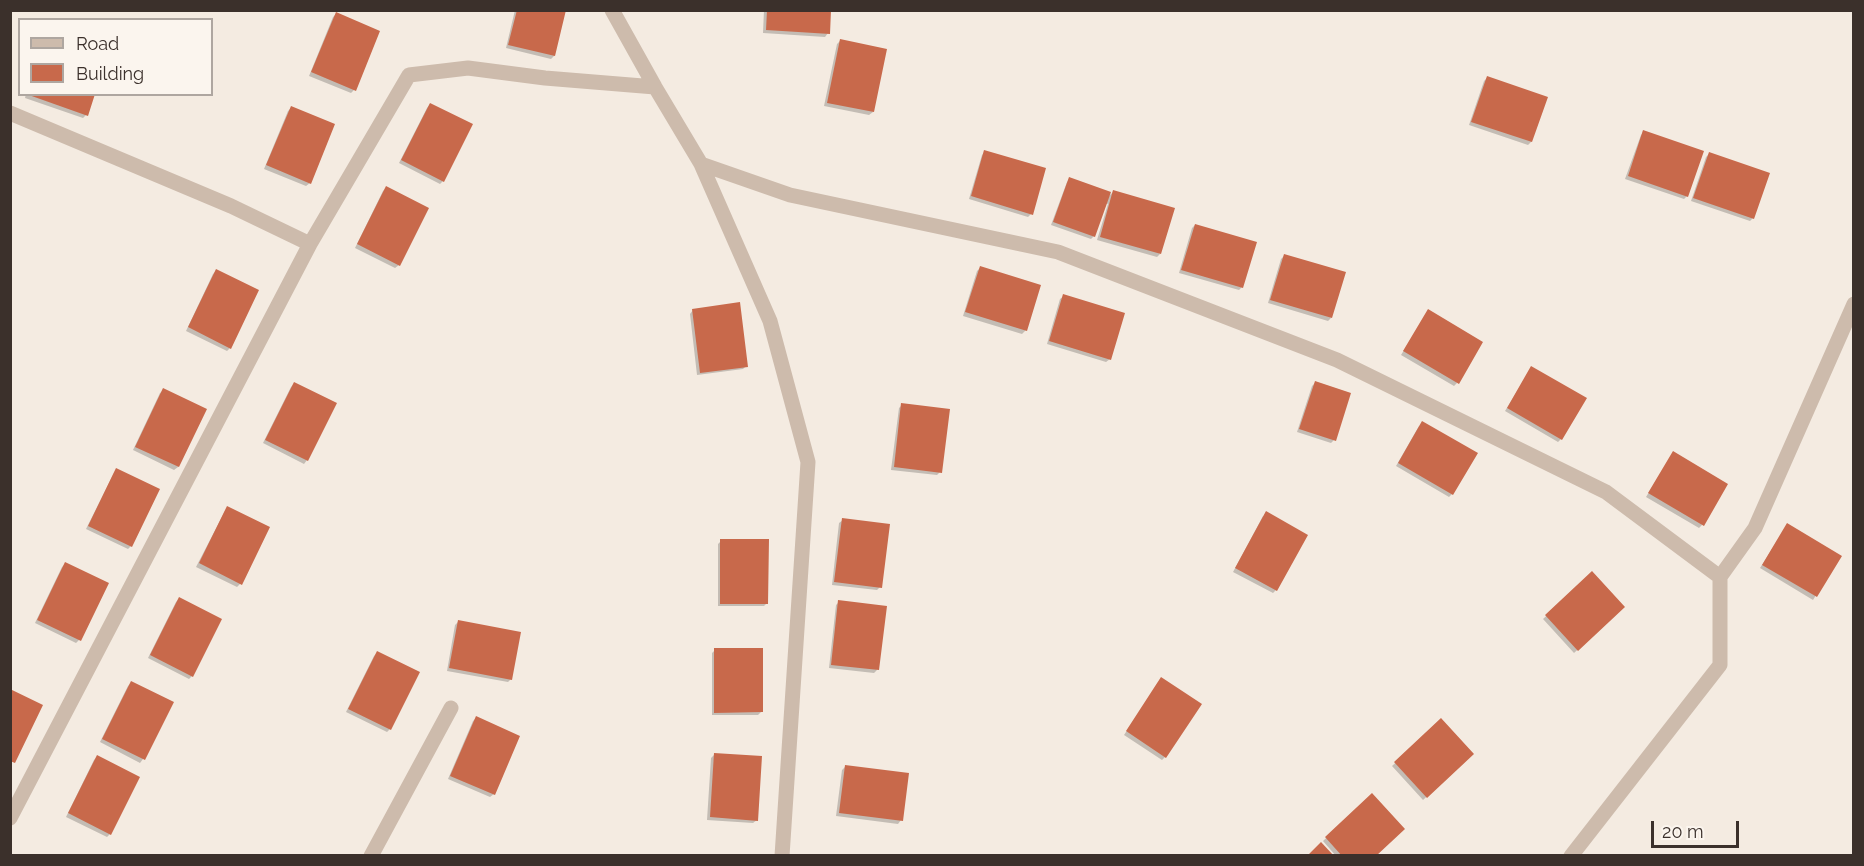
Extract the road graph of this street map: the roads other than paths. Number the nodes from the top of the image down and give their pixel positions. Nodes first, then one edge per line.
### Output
1 (612, 10) edge
2 (655, 87) junction
3 (10, 113) edge
4 (701, 164) junction
5 (310, 244) junction
6 (1854, 304) edge
7 (1720, 577) junction
8 (451, 708) dead end
9 (10, 818) edge
10 (371, 855) edge
11 (782, 855) edge
12 (1571, 855) edge

1 - 2 street
2 - 4 street
2 - 5 street
3 - 5 street
4 - 7 street
4 - 11 street
5 - 9 street
6 - 7 street
7 - 12 street
8 - 10 street

